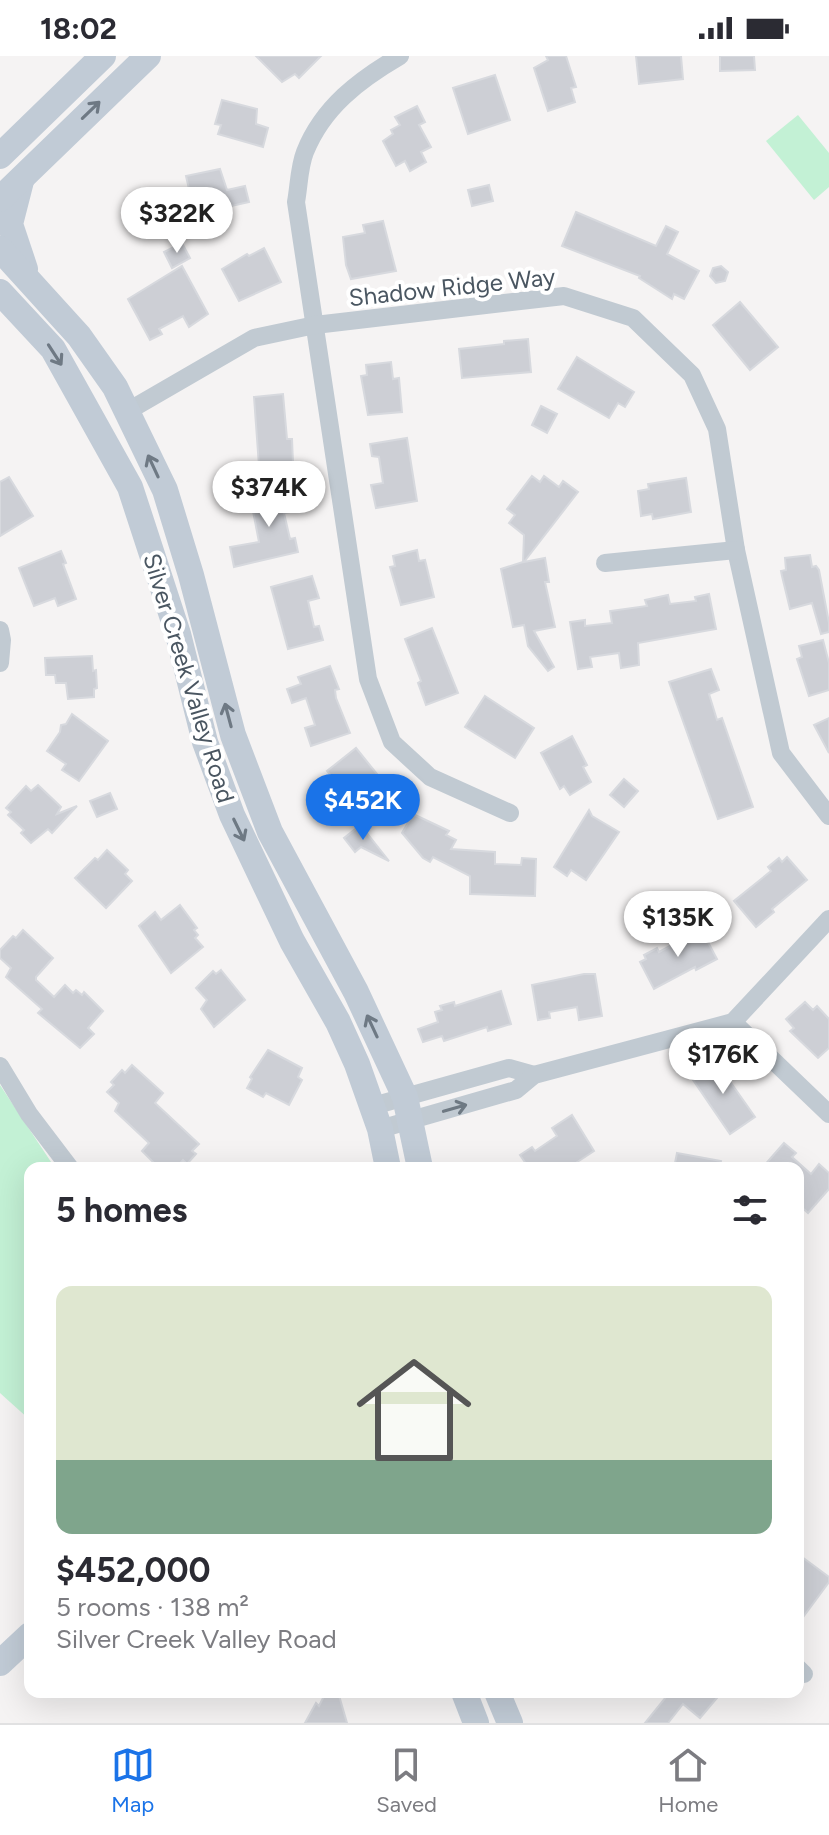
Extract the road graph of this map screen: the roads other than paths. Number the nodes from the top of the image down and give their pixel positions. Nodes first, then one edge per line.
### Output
1 (103, 56) edge
2 (148, 56) edge
3 (400, 56) edge
4 (0, 156) edge
5 (22, 177) junction
6 (0, 199) edge
7 (0, 249) edge
8 (27, 277) junction
9 (1, 294) edge
10 (315, 325) junction
11 (128, 411) junction
12 (736, 550) junction
13 (605, 563) dead end
14 (0, 630) edge
15 (0, 663) edge
16 (510, 813) dead end
17 (829, 816) edge
18 (829, 919) edge
19 (733, 1022) junction
20 (0, 1066) edge
21 (408, 1109) junction
22 (829, 1114) edge
23 (376, 1118) junction
24 (65, 1162) edge
25 (387, 1162) edge
26 (419, 1162) edge
27 (24, 1641) edge
28 (0, 1663) edge
29 (466, 1698) edge
30 (500, 1698) edge
31 (476, 1723) edge
32 (510, 1723) edge

1 - 4 main road
5 -> 2 main road
3 - 10 street
5 - 6 main road
5 - 8 main road
7 - 8 main road, Silver Creek Valley Road
8 - 11 main road, Silver Creek Valley Road
9 -> 23 main road, Silver Creek Valley Road
10 - 11 street, Shadow Ridge Way
10 - 12 street, Shadow Ridge Way
10 - 16 street
21 -> 11 main road, Silver Creek Valley Road
12 - 13 street
12 - 17 street, Shadow Ridge Way
14 - 15 street
18 - 19 street
19 - 21 street
19 - 22 street
20 - 24 street
21 - 23 street
21 - 26 main road, Silver Creek Valley Road
23 - 25 main road, Silver Creek Valley Road
27 - 28 main road
29 - 31 main road
30 - 32 main road

